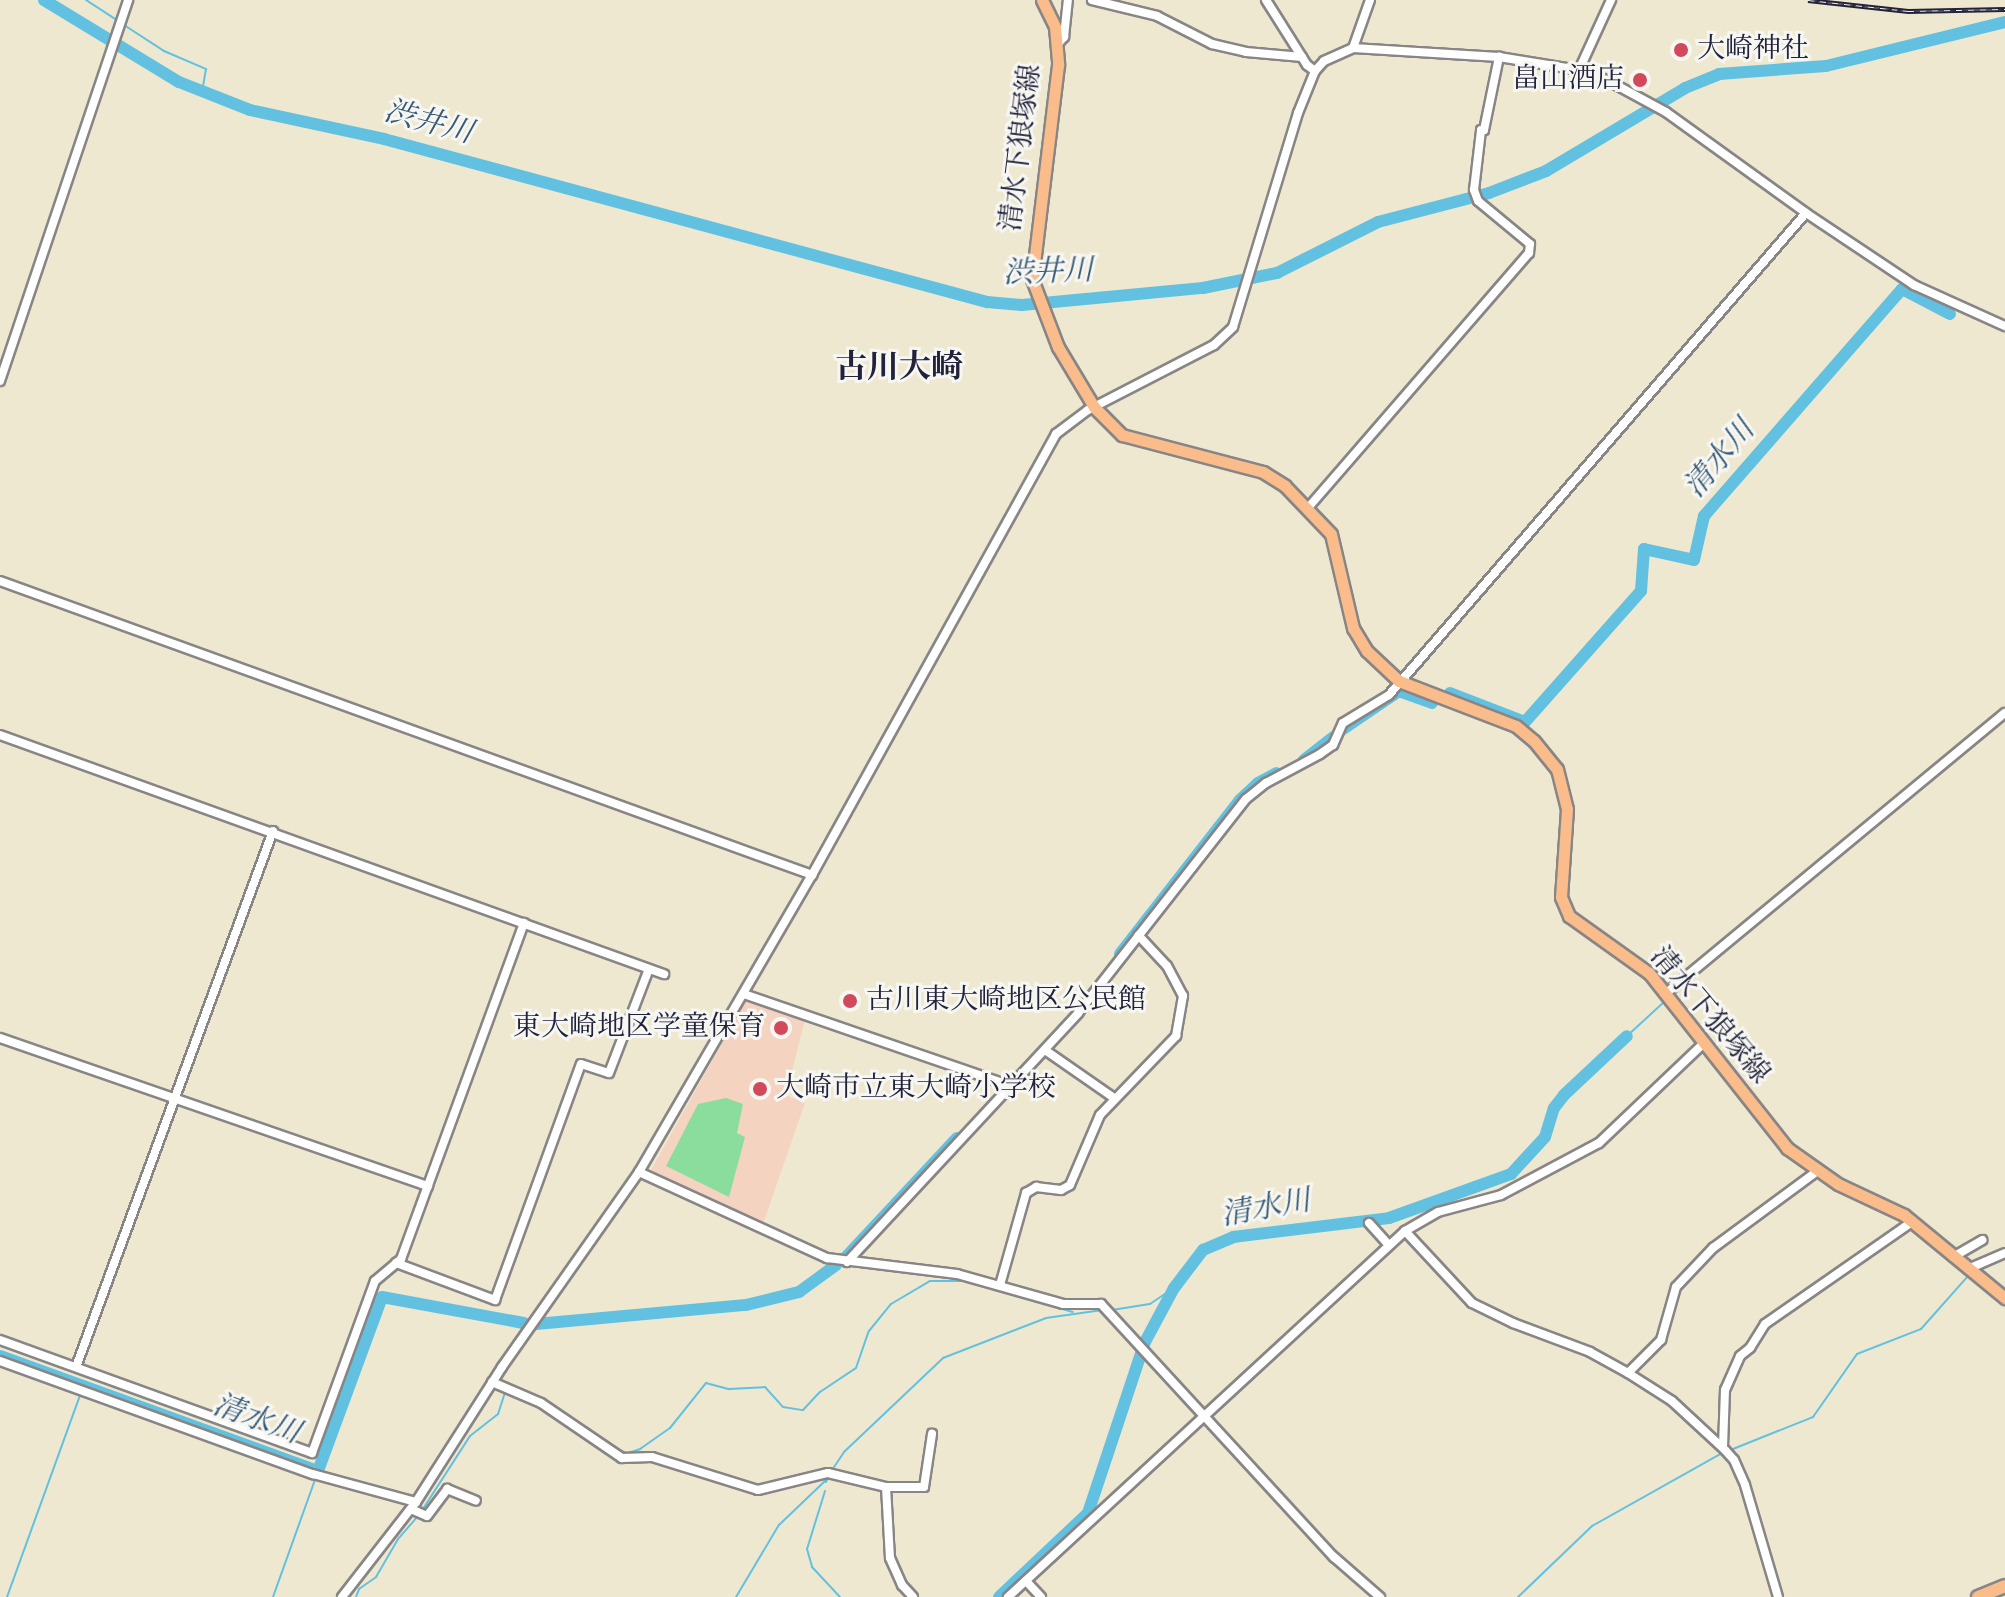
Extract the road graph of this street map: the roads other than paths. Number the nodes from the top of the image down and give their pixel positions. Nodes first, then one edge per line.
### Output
1 (128, 0) edge
2 (1042, 0) edge
3 (1068, 0) edge
4 (1092, 0) edge
5 (1266, 0) edge
6 (1370, 0) edge
7 (1611, 0) edge
8 (1057, 45) junction
9 (1353, 48) junction
10 (1302, 57) junction
11 (1499, 57) junction
12 (1579, 70) junction
13 (1315, 71) junction
14 (1806, 213) junction
15 (2005, 326) edge
16 (0, 381) edge
17 (1094, 407) junction
18 (1307, 509) junction
19 (0, 581) edge
20 (1399, 681) junction
21 (2005, 713) edge
22 (0, 735) edge
23 (273, 831) junction
24 (812, 875) junction
25 (524, 923) junction
26 (1138, 935) junction
27 (649, 969) junction
28 (664, 974) dead end
29 (744, 994) junction
30 (1668, 997) junction
31 (0, 1038) edge
32 (1703, 1044) junction
33 (1045, 1050) junction
34 (1011, 1086) junction
35 (1114, 1098) junction
36 (175, 1101) junction
37 (639, 1172) junction
38 (1816, 1172) junction
39 (428, 1186) junction
40 (1912, 1222) junction
41 (1369, 1223) dead end
42 (1405, 1231) junction
43 (1982, 1240) dead end
44 (1389, 1245) junction
45 (2005, 1253) edge
46 (1953, 1257) junction
47 (847, 1262) junction
48 (396, 1263) junction
49 (1970, 1272) junction
50 (1000, 1285) junction
51 (2005, 1298) edge
52 (0, 1340) edge
53 (0, 1361) edge
54 (76, 1367) junction
55 (1628, 1373) junction
56 (492, 1382) junction
57 (1203, 1415) junction
58 (932, 1434) dead end
59 (1725, 1450) junction
60 (886, 1487) junction
61 (476, 1501) dead end
62 (417, 1509) junction
63 (1026, 1581) junction
64 (2005, 1586) edge
65 (342, 1597) edge
66 (913, 1597) edge
67 (1008, 1597) edge
68 (1041, 1597) edge
69 (1380, 1597) edge
70 (1778, 1597) edge
71 (1978, 1597) edge

1 - 16 street
2 - 8 main road, 清水下狼塚線
3 - 8 street
4 - 10 street
5 - 10 street
6 - 9 street
7 - 12 street
8 - 17 main road, 清水下狼塚線
9 - 11 street
9 - 13 street
10 - 13 street
11 - 12 street
11 - 18 street
12 - 14 street
13 - 17 street
14 - 15 street
14 - 20 street
17 - 18 main road, 清水下狼塚線
17 - 24 street
18 - 20 main road, 清水下狼塚線
19 - 24 street
20 - 26 street
20 - 30 main road, 清水下狼塚線
21 - 30 street
22 - 23 street
23 - 25 street
23 - 36 street
24 - 29 street
25 - 27 street
25 - 39 street
26 - 33 street
26 - 35 street
27 - 28 street
27 - 48 street
29 - 34 street
29 - 37 street
30 - 32 main road, 清水下狼塚線
31 - 36 street
32 - 38 main road, 清水下狼塚線
32 - 42 street
33 - 34 street
33 - 35 street
34 - 47 street
35 - 50 street
36 - 39 street
36 - 54 street
37 - 47 street
37 - 56 street
38 - 40 main road, 清水下狼塚線
38 - 55 street
39 - 48 street
40 - 46 main road, 清水下狼塚線
40 - 59 street
41 - 44 street
42 - 44 street
42 - 55 street
43 - 46 street
44 - 57 street
45 - 49 street
46 - 49 main road, 清水下狼塚線
47 - 50 street
48 - 54 street
49 - 51 main road, 清水下狼塚線
50 - 57 street
52 - 54 street
53 - 62 street
55 - 59 street
56 - 60 street
56 - 62 street
57 - 63 street
57 - 69 street
58 - 60 street
59 - 70 street
60 - 66 street
61 - 62 street
62 - 65 street
63 - 67 street
63 - 68 street
64 - 71 highway

